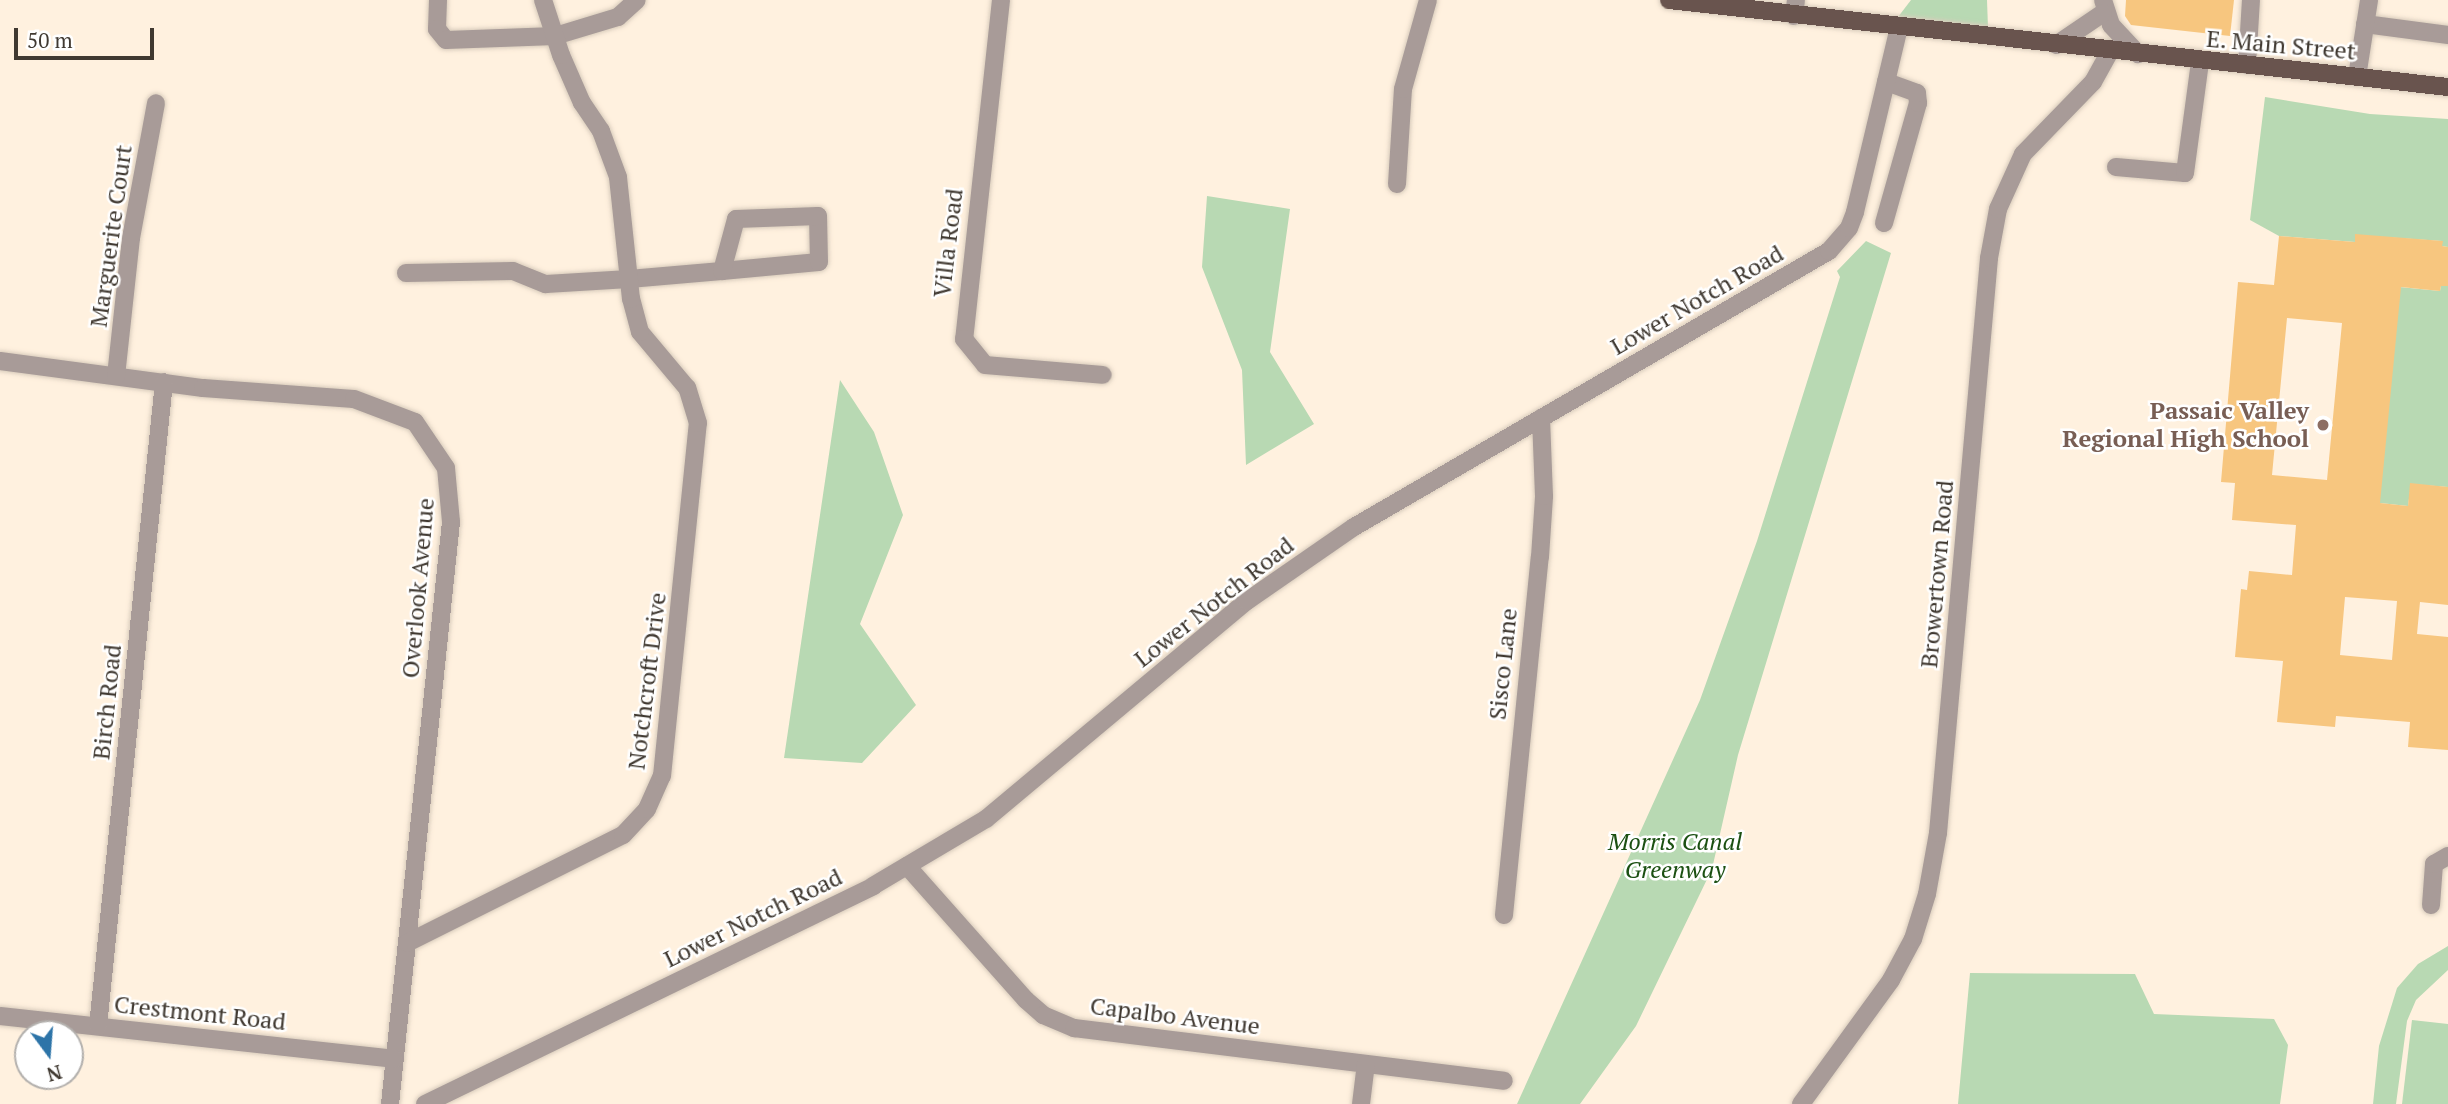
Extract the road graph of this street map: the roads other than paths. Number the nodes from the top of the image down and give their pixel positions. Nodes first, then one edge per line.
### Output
1 (439, 0) edge
2 (544, 0) edge
3 (637, 0) edge
4 (1001, 0) edge
5 (1428, 0) edge
6 (1670, 0) edge
7 (2251, 0) edge
8 (2369, 0) edge
9 (2103, 7) edge
10 (1795, 8) edge
11 (2365, 24) junction
12 (1899, 28) junction
13 (2448, 35) edge
14 (555, 36) junction
15 (2056, 45) junction
16 (2110, 51) junction
17 (2138, 54) junction
18 (2200, 62) junction
19 (2247, 65) junction
20 (2357, 77) junction
21 (1886, 82) junction
22 (2448, 87) edge
23 (156, 103) dead end
24 (2116, 167) dead end
25 (1397, 184) dead end
26 (1884, 223) dead end
27 (722, 271) junction
28 (406, 273) dead end
29 (629, 279) junction
30 (0, 360) edge
31 (1103, 375) dead end
32 (116, 376) junction
33 (164, 382) junction
34 (1541, 418) junction
35 (2448, 856) edge
36 (907, 866) junction
37 (2431, 905) dead end
38 (1504, 915) dead end
39 (407, 943) junction
40 (0, 1016) edge
41 (98, 1026) junction
42 (394, 1059) junction
43 (1366, 1065) junction
44 (1504, 1081) dead end
45 (390, 1104) edge
46 (425, 1104) edge
47 (1361, 1104) edge
48 (1801, 1104) edge

1 - 14 street
2 - 14 street, Notchcroft Drive
3 - 14 street
4 - 31 street, Villa Road
5 - 25 street
6 - 10 main road, E. Main Street
7 - 19 street
8 - 11 street
9 - 15 street
9 - 17 street
10 - 12 main road, E. Main Street
11 - 13 street
11 - 20 street
12 - 15 main road, E. Main Street
12 - 21 street, Lower Notch Road
14 - 29 street, Notchcroft Drive
15 - 16 main road, E. Main Street
16 - 17 main road, E. Main Street
16 - 48 street, Browertown Road
17 - 18 main road, E. Main Street
18 - 19 main road, E. Main Street
18 - 24 street
19 - 20 main road, E. Main Street
20 - 22 main road, E. Main Street
21 - 26 street
21 - 34 street, Lower Notch Road
23 - 32 street, Marguerite Court
27 - 27 street
27 - 29 street
28 - 29 street
29 - 39 street, Notchcroft Drive
30 - 32 street, Overlook Avenue
32 - 33 street, Overlook Avenue
33 - 39 street, Overlook Avenue
33 - 41 street, Birch Road
34 - 36 street, Lower Notch Road
34 - 38 street, Sisco Lane
35 - 37 street
36 - 43 street, Capalbo Avenue
36 - 46 street, Lower Notch Road
39 - 42 street, Overlook Avenue
40 - 41 street, Crestmont Road
41 - 42 street, Crestmont Road
42 - 45 street, Overlook Avenue
43 - 44 street, Capalbo Avenue
43 - 47 street

